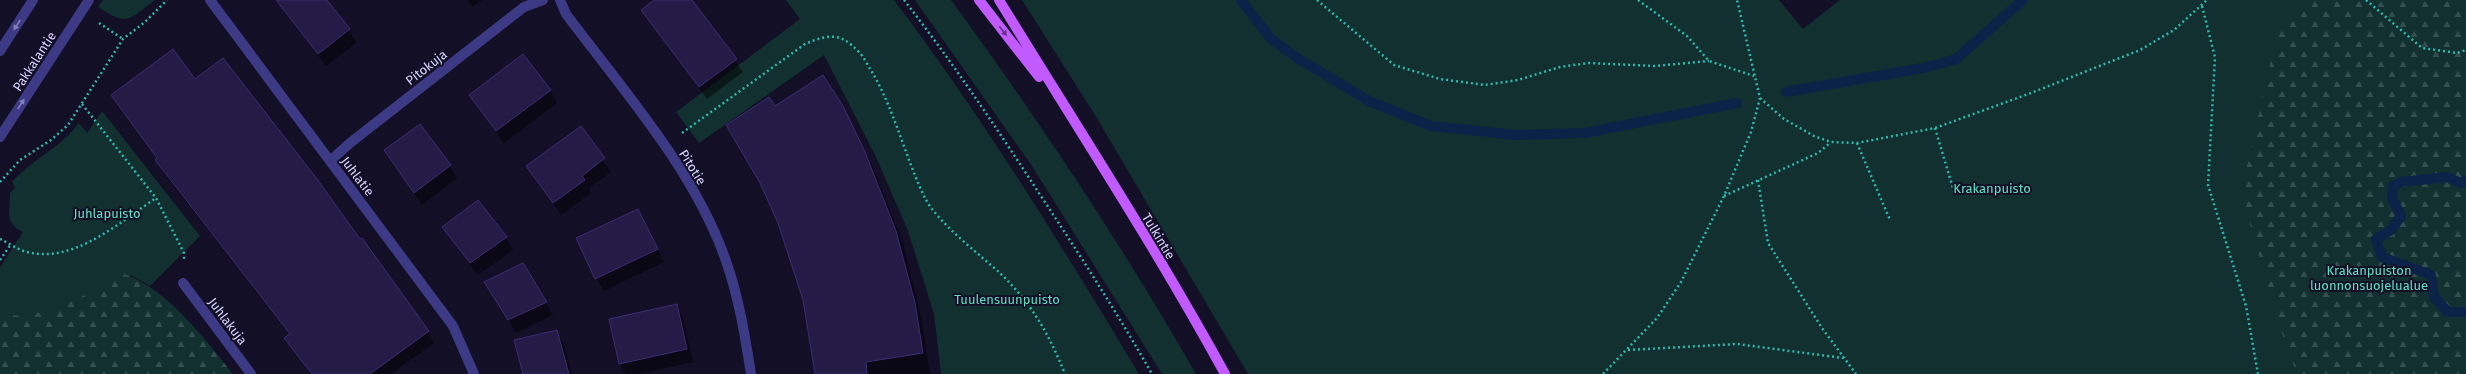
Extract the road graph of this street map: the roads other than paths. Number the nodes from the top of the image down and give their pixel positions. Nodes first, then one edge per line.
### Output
1 (33, 0) edge
2 (89, 0) edge
3 (210, 0) edge
4 (543, 0) edge
5 (560, 0) edge
6 (979, 0) edge
7 (999, 0) edge
8 (0, 51) edge
9 (1068, 113) junction
10 (0, 137) edge
11 (330, 162) junction
12 (183, 283) road end
13 (251, 374) edge
14 (474, 374) edge
15 (751, 374) edge
16 (1225, 374) edge

1 -> 8 street
10 -> 2 street, Pakkalantie
3 - 11 street, Juhlatie
4 - 11 street, Pitokuja
5 - 15 street, Pitotie
6 -> 9 main road
7 - 9 main road
9 - 16 main road, Tulkintie
11 - 14 street, Juhlatie
12 - 13 street, Juhlakuja

